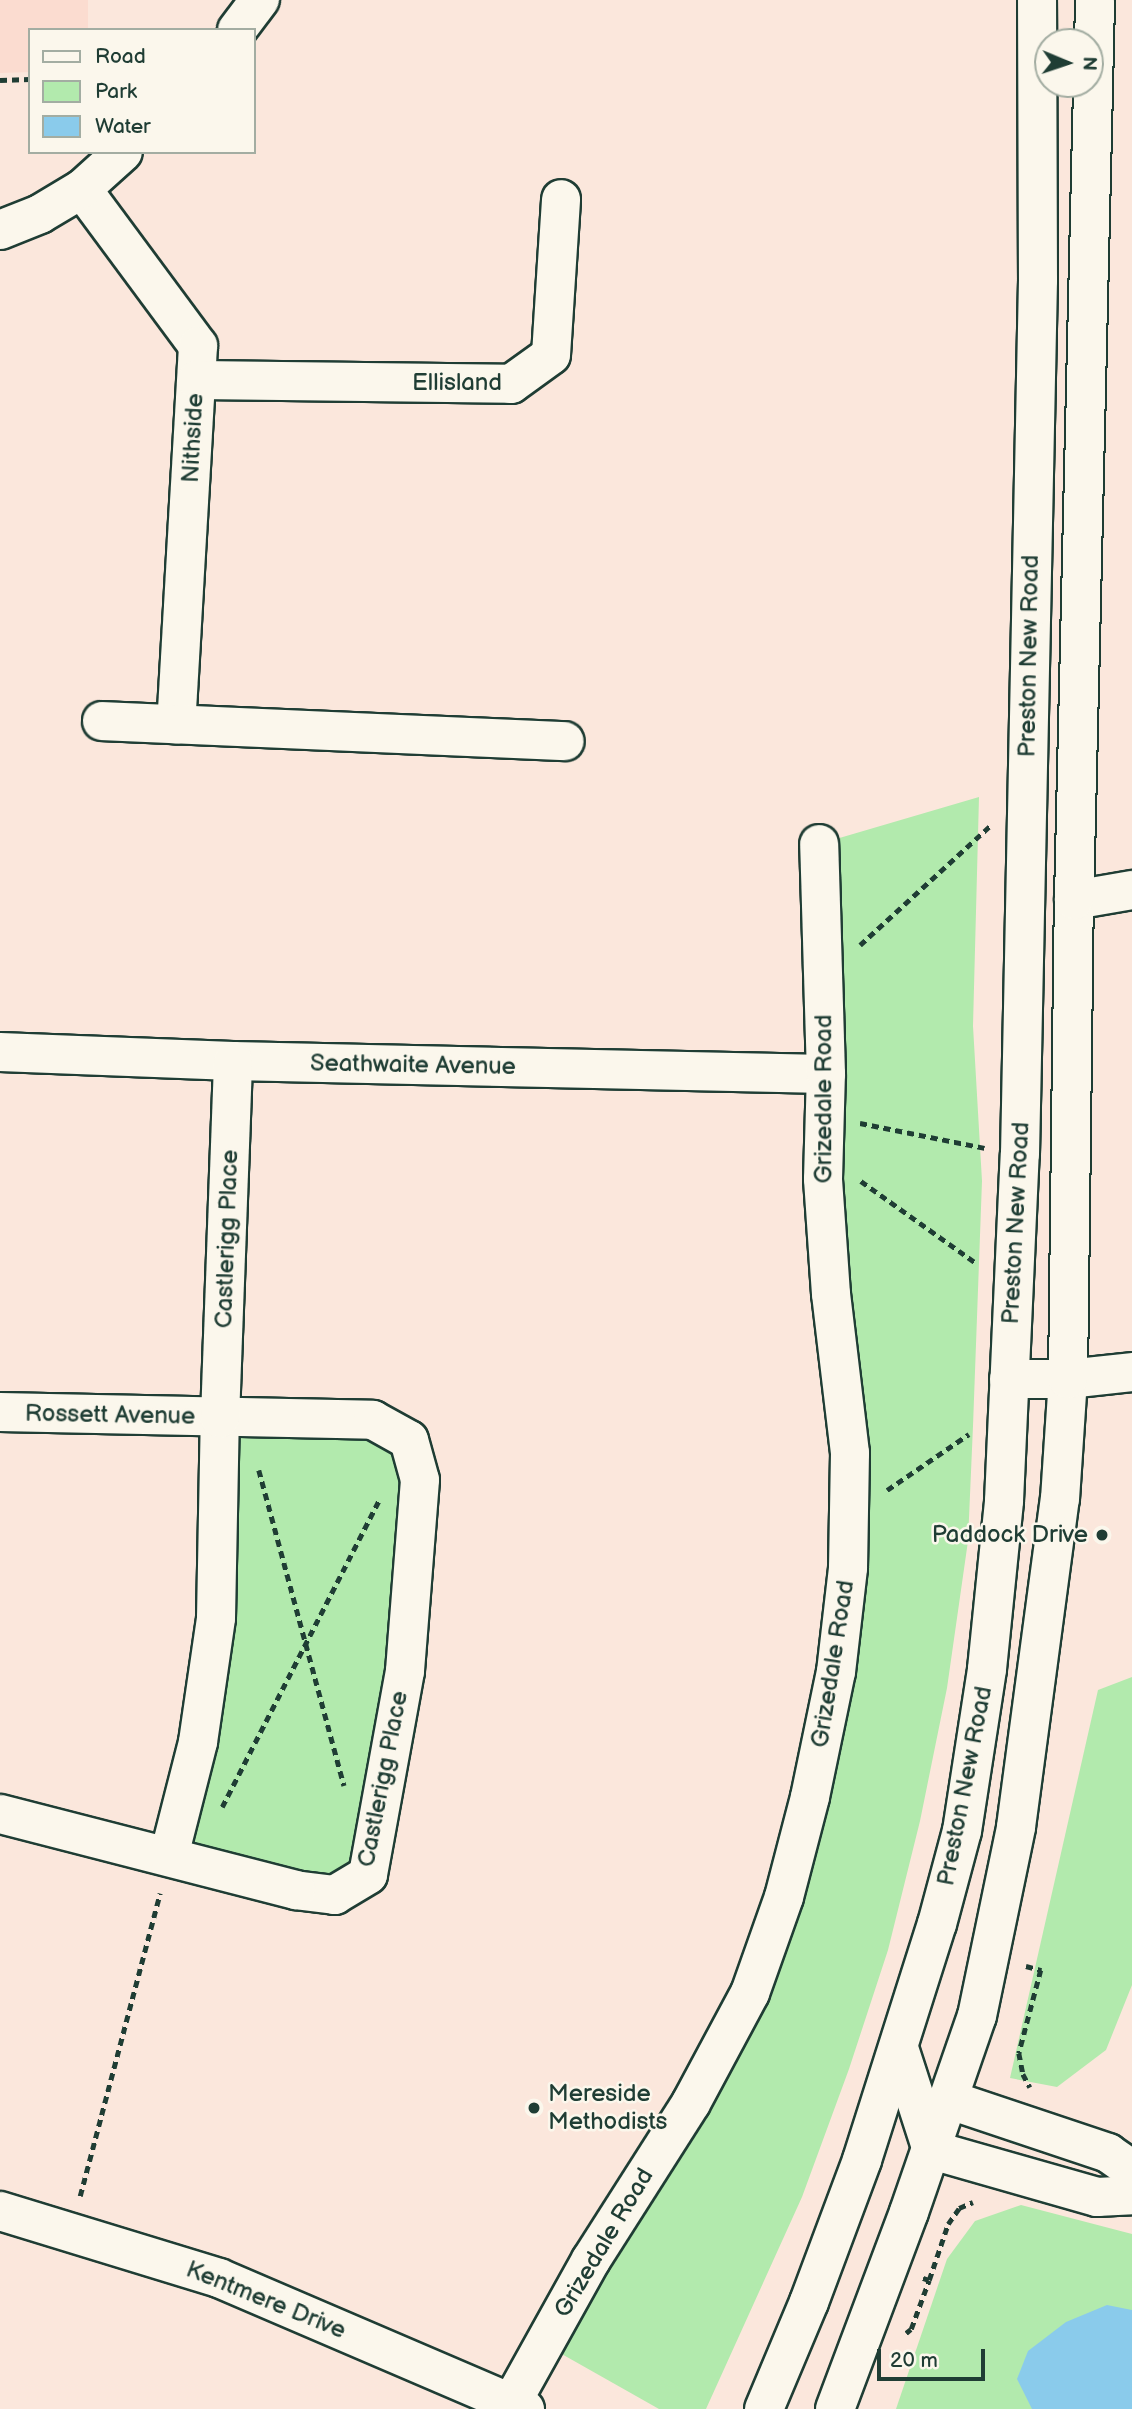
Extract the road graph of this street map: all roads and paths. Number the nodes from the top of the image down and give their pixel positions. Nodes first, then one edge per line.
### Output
1 (260, 0) edge
2 (1037, 0) edge
3 (1095, 0) edge
4 (239, 28) edge
5 (28, 79) edge
6 (0, 80) edge
7 (122, 154) edge
8 (82, 189) junction
9 (561, 199) dead end
10 (0, 230) edge
11 (197, 380) junction
12 (102, 721) dead end
13 (176, 724) junction
14 (565, 741) dead end
15 (1026, 792) junction
16 (819, 844) dead end
17 (1132, 890) edge
18 (1074, 901) junction
19 (823, 979) junction
20 (0, 1052) edge
21 (233, 1060) junction
22 (826, 1074) junction
23 (824, 1117) junction
24 (1020, 1154) junction
25 (824, 1155) junction
26 (1014, 1289) junction
27 (1132, 1372) edge
28 (1068, 1379) junction
29 (1008, 1393) junction
30 (0, 1412) edge
31 (232, 1418) junction
32 (409, 1440) junction
33 (850, 1515) junction
34 (306, 1644) junction
35 (347, 1798) dead end
36 (0, 1814) edge
37 (182, 1860) junction
38 (991, 1956) junction
39 (899, 2048) junction
40 (1040, 2095) dead end
41 (934, 2122) junction
42 (862, 2160) junction
43 (1132, 2170) edge
44 (1132, 2195) edge
45 (0, 2211) edge
46 (70, 2231) junction
47 (515, 2407) edge
48 (764, 2409) edge
49 (835, 2409) edge

1 - 4 main road
2 - 15 main road, Preston New Road
3 - 18 main road, Preston New Road
5 - 6 path
7 - 8 main road
8 - 10 main road
8 - 11 main road, Nithside
9 - 11 main road, Ellisland
11 - 13 main road, Nithside
12 - 13 main road
13 - 14 main road
15 - 19 path
15 - 24 main road, Preston New Road
16 - 19 main road, Grizedale Road
17 - 18 main road
18 - 28 main road, Preston New Road
19 - 22 main road, Grizedale Road
20 - 21 main road, Seathwaite Avenue
21 - 22 main road, Seathwaite Avenue
21 - 31 main road, Castlerigg Place
22 - 23 main road, Grizedale Road
23 - 24 path
23 - 25 main road, Grizedale Road
24 - 26 main road, Preston New Road
25 - 26 path
25 - 33 main road, Grizedale Road
26 - 29 main road, Preston New Road
27 - 28 main road
28 - 29 main road
28 - 38 main road, Preston New Road
29 - 33 path
29 - 39 main road, Preston New Road
30 - 31 main road, Rossett Avenue
31 - 32 main road
31 - 34 path
31 - 37 main road, Castlerigg Place
32 - 34 path
32 - 37 main road, Castlerigg Place
33 - 47 main road, Grizedale Road
34 - 35 path
34 - 37 path
36 - 37 main road
37 - 46 path
38 - 40 path
38 - 41 main road, Preston New Road
39 - 41 main road
39 - 42 main road, Preston New Road
41 - 42 main road
41 - 43 main road
41 - 44 main road
41 - 49 main road, Preston New Road
42 - 48 main road, Preston New Road
45 - 46 main road, Kentmere Drive
46 - 47 main road, Kentmere Drive

